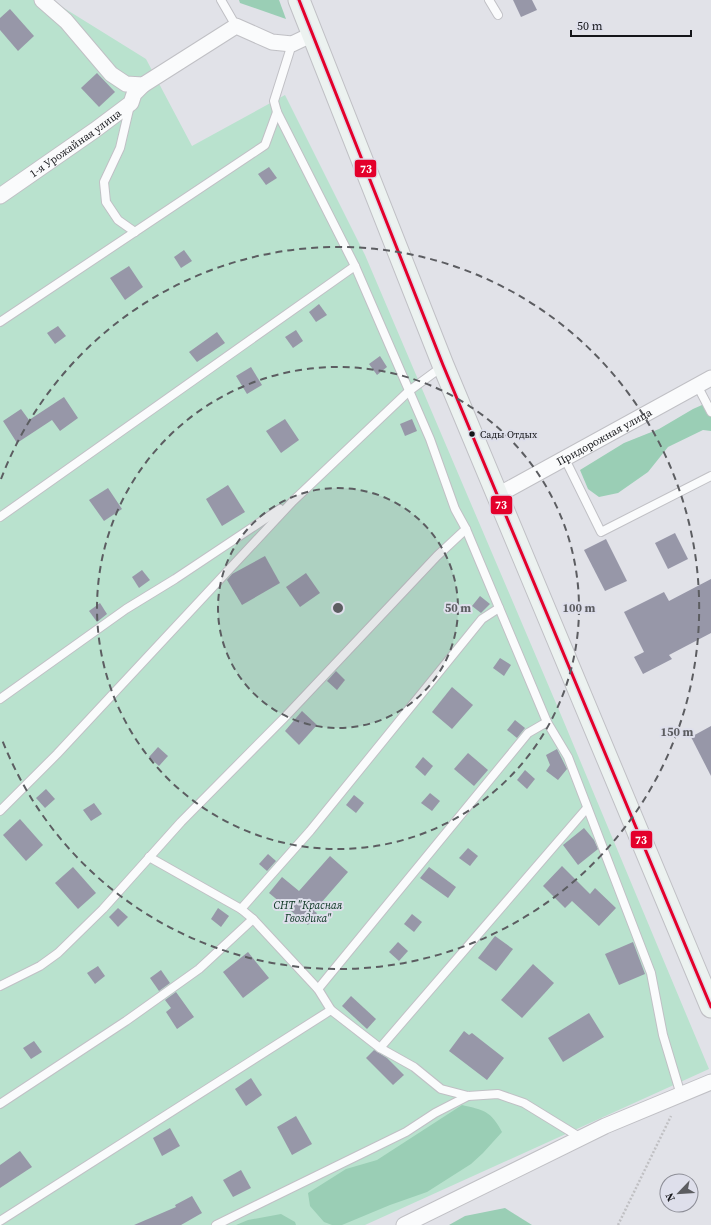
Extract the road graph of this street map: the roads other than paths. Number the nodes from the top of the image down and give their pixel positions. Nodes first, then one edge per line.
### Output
1 (42, 0) edge
2 (220, 0) edge
3 (299, 0) edge
4 (489, 0) edge
5 (498, 15) dead end
6 (236, 26) junction
7 (313, 34) junction
8 (292, 44) junction
9 (143, 85) junction
10 (131, 103) junction
11 (277, 112) junction
12 (0, 196) edge
13 (136, 232) junction
14 (355, 266) junction
15 (0, 322) edge
16 (443, 365) junction
17 (711, 378) edge
18 (698, 385) junction
19 (408, 391) junction
20 (711, 412) edge
21 (564, 457) junction
22 (711, 476) edge
23 (498, 495) junction
24 (293, 501) junction
25 (0, 517) edge
26 (466, 529) junction
27 (499, 608) junction
28 (0, 699) edge
29 (547, 722) junction
30 (587, 808) junction
31 (0, 811) edge
32 (149, 858) junction
33 (240, 909) junction
34 (253, 919) junction
35 (0, 986) edge
36 (318, 989) junction
37 (711, 1007) edge
38 (331, 1010) junction
39 (380, 1048) junction
40 (711, 1082) edge
41 (681, 1095) junction
42 (468, 1096) junction
43 (0, 1104) edge
44 (581, 1138) junction
45 (0, 1221) edge
46 (216, 1225) edge
47 (404, 1225) edge

1 - 9 street
2 - 6 lane
3 - 7 street
4 - 5 lane
6 - 8 street
6 - 9 street
7 - 8 street
7 - 16 street
8 - 11 lane
9 - 10 street, 1-я Урожайная улица
10 - 12 street, 1-я Урожайная улица
10 - 13 lane
11 - 13 lane
11 - 14 lane
13 - 15 lane
14 - 19 lane
14 - 25 lane
16 - 19 lane
16 - 23 street
17 - 18 street, Придорожная улица
18 - 20 lane
18 - 21 street, Придорожная улица
19 - 24 lane
19 - 26 lane
21 - 22 lane
21 - 23 street, Придорожная улица
23 - 37 street
24 - 28 lane
24 - 31 lane
26 - 27 lane
26 - 32 lane
27 - 29 lane
27 - 33 lane
29 - 30 lane
29 - 36 lane
30 - 39 lane
30 - 41 lane
32 - 33 lane
32 - 35 lane
33 - 34 lane
34 - 36 lane
34 - 43 lane
36 - 38 lane
38 - 39 lane
38 - 45 lane
39 - 42 lane
40 - 41 street
41 - 44 street
42 - 44 lane
42 - 46 lane
44 - 47 street

